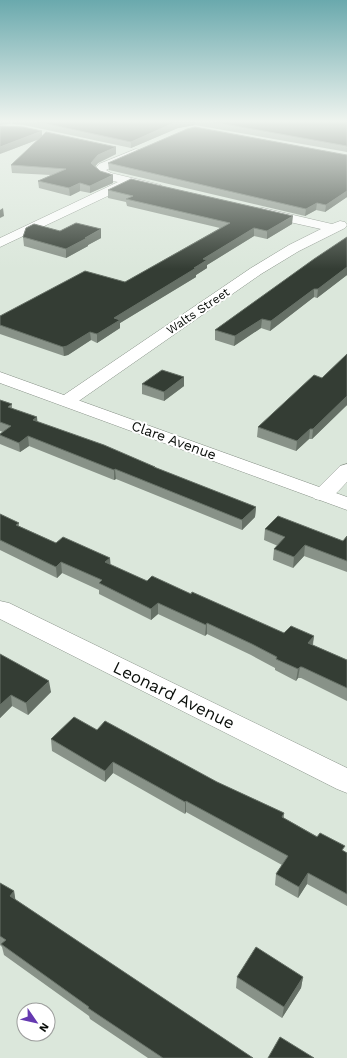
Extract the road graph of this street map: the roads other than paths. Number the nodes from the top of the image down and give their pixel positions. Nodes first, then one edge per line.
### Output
1 (94, 170) edge
2 (130, 181) junction
3 (167, 190) edge
4 (251, 209) edge
5 (340, 224) edge
6 (0, 243) edge
7 (0, 377) edge
8 (67, 401) junction
9 (347, 470) edge
10 (322, 495) junction
11 (347, 504) edge
12 (0, 609) edge
13 (347, 781) edge

1 - 2 street
2 - 3 street
2 - 6 street
4 - 5 street, Walts Street
5 - 8 street, Walts Street
7 - 8 street, Clare Avenue
8 - 10 street, Clare Avenue
9 - 10 street
10 - 11 street, Clare Avenue
12 - 13 street, Leonard Avenue

